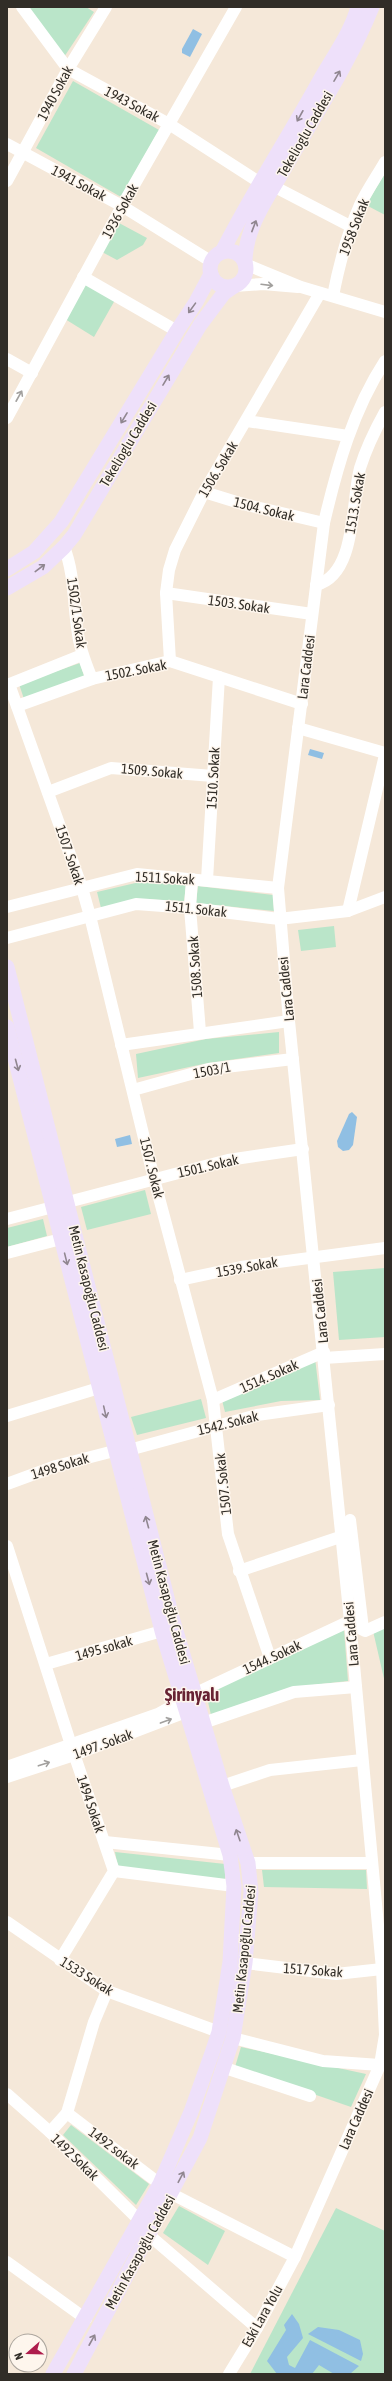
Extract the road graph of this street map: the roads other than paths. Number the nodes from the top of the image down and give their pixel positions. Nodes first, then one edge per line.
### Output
1 (22, 7) edge
2 (106, 7) edge
3 (236, 7) edge
4 (358, 7) edge
5 (372, 7) edge
6 (68, 69) junction
7 (169, 124) junction
8 (7, 144) edge
9 (24, 153) junction
10 (384, 164) edge
11 (7, 181) edge
12 (260, 182) junction
13 (275, 187) junction
14 (122, 206) junction
15 (352, 226) junction
16 (215, 263) junction
17 (245, 264) junction
18 (83, 277) junction
19 (234, 286) junction
20 (301, 287) junction
21 (320, 293) junction
22 (333, 296) junction
23 (385, 312) edge
24 (177, 331) junction
25 (7, 359) edge
26 (385, 361) edge
27 (32, 373) junction
28 (385, 412) edge
29 (7, 418) edge
30 (247, 421) junction
31 (348, 436) junction
32 (204, 492) junction
33 (324, 523) junction
34 (64, 547) junction
35 (7, 569) edge
36 (316, 585) junction
37 (7, 588) edge
38 (166, 593) junction
39 (312, 614) junction
40 (82, 655) junction
41 (170, 661) junction
42 (219, 677) junction
43 (92, 679) junction
44 (8, 685) edge
45 (302, 704) junction
46 (17, 706) junction
47 (298, 728) junction
48 (385, 754) edge
49 (213, 776) junction
50 (48, 792) junction
51 (192, 879) junction
52 (207, 880) junction
53 (82, 888) junction
54 (278, 888) junction
55 (385, 897) edge
56 (7, 907) edge
57 (190, 908) junction
58 (348, 911) junction
59 (90, 916) junction
60 (279, 919) junction
61 (7, 938) edge
62 (7, 967) edge
63 (289, 1021) junction
64 (7, 1027) edge
65 (200, 1032) junction
66 (121, 1044) junction
67 (293, 1058) junction
68 (132, 1090) junction
69 (303, 1149) junction
70 (154, 1179) junction
71 (68, 1202) junction
72 (53, 1207) junction
73 (7, 1219) edge
74 (61, 1239) junction
75 (385, 1248) edge
76 (7, 1253) edge
77 (314, 1256) junction
78 (180, 1280) junction
79 (385, 1354) edge
80 (324, 1355) junction
81 (99, 1388) junction
82 (213, 1400) junction
83 (329, 1405) junction
84 (7, 1416) edge
85 (217, 1426) junction
86 (121, 1450) junction
87 (7, 1484) edge
88 (350, 1520) dead end
89 (340, 1537) junction
90 (7, 1546) edge
91 (239, 1571) junction
92 (385, 1622) edge
93 (355, 1627) junction
94 (162, 1631) junction
95 (270, 1658) junction
96 (46, 1664) junction
97 (356, 1687) junction
98 (191, 1703) junction
99 (203, 1723) junction
100 (72, 1750) junction
101 (362, 1760) junction
102 (7, 1767) edge
103 (7, 1777) edge
104 (222, 1786) junction
105 (105, 1842) junction
106 (230, 1855) junction
107 (248, 1863) junction
108 (371, 1863) junction
109 (114, 1870) junction
110 (234, 1886) junction
111 (7, 1922) edge
112 (60, 1960) junction
113 (245, 1963) junction
114 (382, 1969) junction
115 (107, 1991) junction
116 (219, 2032) junction
117 (233, 2038) junction
118 (380, 2065) junction
119 (225, 2068) junction
120 (7, 2094) edge
121 (310, 2096) dead end
122 (67, 2113) junction
123 (50, 2132) junction
124 (160, 2184) junction
125 (172, 2194) junction
126 (140, 2221) junction
127 (149, 2235) junction
128 (295, 2257) junction
129 (7, 2262) edge
130 (86, 2318) junction
131 (257, 2328) junction
132 (53, 2374) edge
133 (74, 2374) edge
134 (229, 2374) edge

1 - 6 street, 1943 Sokak
2 - 6 street, 1940 Sokak
3 - 7 street, 1936 Sokak
4 -> 12 main road, Tekelioglu Caddesi
13 -> 5 main road, Tekelioglu Caddesi
6 - 7 street, 1943 Sokak
6 - 9 street, 1940 Sokak
7 - 12 street, 1943 Sokak
7 - 14 street, 1936 Sokak
8 - 9 street, 1941 Sokak
9 - 11 street, 1940 Sokak
9 - 14 street, 1941 Sokak
10 - 15 street, 1958 Sokak
12 - 16 main road, Tekelioglu Caddesi
13 - 15 street
17 -> 13 main road, Tekelioglu Caddesi
14 - 16 street, 1941 Sokak
14 - 18 street, 1936 Sokak
15 - 22 street, 1958 Sokak
16 - 17 main road
16 - 19 main road
16 -> 24 main road, Tekelioglu Caddesi
17 - 19 main road
17 - 20 street
18 - 24 street
18 - 27 street, 1936 Sokak
19 -> 20 street
34 -> 19 main road, Tekelioglu Caddesi
20 - 21 street
21 - 22 street
21 - 30 street, 1506. Sokak
22 - 23 street
24 -> 35 main road, Tekelioglu Caddesi
25 - 27 street
26 - 31 street, Lara Caddesi
29 -> 27 street, 1936 Sokak
28 - 36 street, 1513. Sokak
30 - 31 street
30 - 32 street, 1506. Sokak
31 - 33 street, Lara Caddesi
32 - 33 street, 1504. Sokak
32 - 38 street, 1506. Sokak
33 - 36 street, Lara Caddesi
37 -> 34 main road, Tekelioglu Caddesi
34 - 40 street, 1502/1 Sokak
36 - 39 street, Lara Caddesi
38 - 39 street, 1503. Sokak
38 - 41 street, 1506. Sokak
39 - 45 street, Lara Caddesi
40 - 43 street, 1502/1 Sokak
40 - 44 street
41 - 42 street, 1502. Sokak
41 - 43 street, 1502. Sokak
42 - 45 street, 1502. Sokak
42 - 49 street, 1510. Sokak
43 - 46 street, 1502. Sokak
44 - 46 street, 1507. Sokak
45 - 47 street, Lara Caddesi
46 - 50 street, 1507. Sokak
47 - 48 street
47 - 54 street, Lara Caddesi
48 - 58 street
49 - 50 street, 1509. Sokak
49 - 52 street, 1510. Sokak
50 - 53 street, 1507. Sokak
51 - 52 street, 1511 Sokak
51 - 53 street, 1511 Sokak
51 - 57 street, 1508. Sokak
52 - 54 street, 1511 Sokak
53 - 56 street, 1511 Sokak
53 - 59 street, 1507. Sokak
54 - 60 street, Lara Caddesi
55 - 58 street, 1511. Sokak
57 - 59 street, 1511. Sokak
57 - 60 street, 1511. Sokak
57 - 65 street, 1508. Sokak
58 - 60 street, 1511. Sokak
59 - 61 street, 1511. Sokak
59 - 66 street, 1507. Sokak
60 - 63 street, Lara Caddesi
62 - 71 main road, Metin Kasapoğlu Caddesi
63 - 65 street
63 - 67 street, Lara Caddesi
64 -> 72 main road, Metin Kasapoğlu Caddesi
65 - 66 street
66 - 68 street, 1507. Sokak
67 - 68 street, 1503/1
67 - 69 street, Lara Caddesi
68 - 70 street, 1507. Sokak
69 - 70 street, 1501. Sokak
69 - 77 street, Lara Caddesi
70 - 71 street, 1501. Sokak
70 - 78 street, 1507. Sokak
71 - 86 main road, Metin Kasapoğlu Caddesi
72 - 73 street
72 - 74 main road, Metin Kasapoğlu Caddesi
74 - 76 street
74 -> 81 main road, Metin Kasapoğlu Caddesi
75 - 77 street
77 - 78 street, 1539. Sokak
77 - 80 street, Lara Caddesi
78 - 82 street, 1507. Sokak
79 - 80 street, 1514. Sokak
80 - 82 street, 1514. Sokak
80 - 83 street, Lara Caddesi
81 - 84 street
81 -> 86 main road, Metin Kasapoğlu Caddesi
82 - 85 street, 1507. Sokak
83 - 85 street, 1542. Sokak
83 - 89 street, Lara Caddesi
85 - 86 street, 1542. Sokak
85 - 91 street, 1507. Sokak
86 - 87 street, 1498 Sokak
86 -> 94 main road, Metin Kasapoğlu Caddesi
98 -> 86 main road, Metin Kasapoğlu Caddesi
88 - 93 street
89 - 91 street
89 - 93 street, Lara Caddesi
90 - 96 street, 1494 Sokak
91 - 95 street, 1507. Sokak
92 - 93 street, 1544. Sokak
93 - 95 street, 1544. Sokak
93 - 97 street, Lara Caddesi
94 - 96 street, 1495 sokak
94 - 98 main road, Metin Kasapoğlu Caddesi
95 - 98 street, 1544. Sokak
96 - 100 street, 1494 Sokak
97 - 99 street
97 - 101 street, Lara Caddesi
98 - 99 main road, Metin Kasapoğlu Caddesi
98 - 100 street, 1497. Sokak
98 - 106 main road, Metin Kasapoğlu Caddesi
99 - 104 main road, Metin Kasapoğlu Caddesi
100 - 102 street, 1497. Sokak
103 -> 100 street, 1497. Sokak
100 - 105 street, 1494 Sokak
101 - 104 street
101 - 108 street, Lara Caddesi
107 -> 104 main road, Metin Kasapoğlu Caddesi
105 - 106 street
105 - 109 street, 1494 Sokak
106 - 110 main road, Metin Kasapoğlu Caddesi
107 - 108 street
107 - 113 main road, Metin Kasapoğlu Caddesi
108 - 114 street, Lara Caddesi
109 - 110 street
109 - 112 street
110 - 116 main road, Metin Kasapoğlu Caddesi
111 - 112 street, 1533 Sokak
112 - 115 street, 1533 Sokak
113 - 114 street, 1517 Sokak
113 - 117 main road, Metin Kasapoğlu Caddesi
114 - 118 street, Lara Caddesi
115 - 116 street, 1533 Sokak
115 - 122 street
116 - 124 main road, Metin Kasapoğlu Caddesi
117 - 118 street
117 - 119 main road, Metin Kasapoğlu Caddesi
118 - 128 street, Lara Caddesi
119 - 121 street
125 -> 119 main road, Metin Kasapoğlu Caddesi
120 - 123 street, 1492 Sokak
122 - 123 street
122 - 124 street, 1492 sokak
123 - 126 street, 1492 Sokak
124 - 126 main road, Metin Kasapoğlu Caddesi
125 - 127 main road, Metin Kasapoğlu Caddesi
125 - 128 street
126 - 130 main road, Metin Kasapoğlu Caddesi
127 - 131 street
133 -> 127 main road, Metin Kasapoğlu Caddesi
128 - 131 street, Eski Lara Yolu
129 - 130 street
130 - 132 main road, Metin Kasapoğlu Caddesi
131 - 134 street, Eski Lara Yolu

